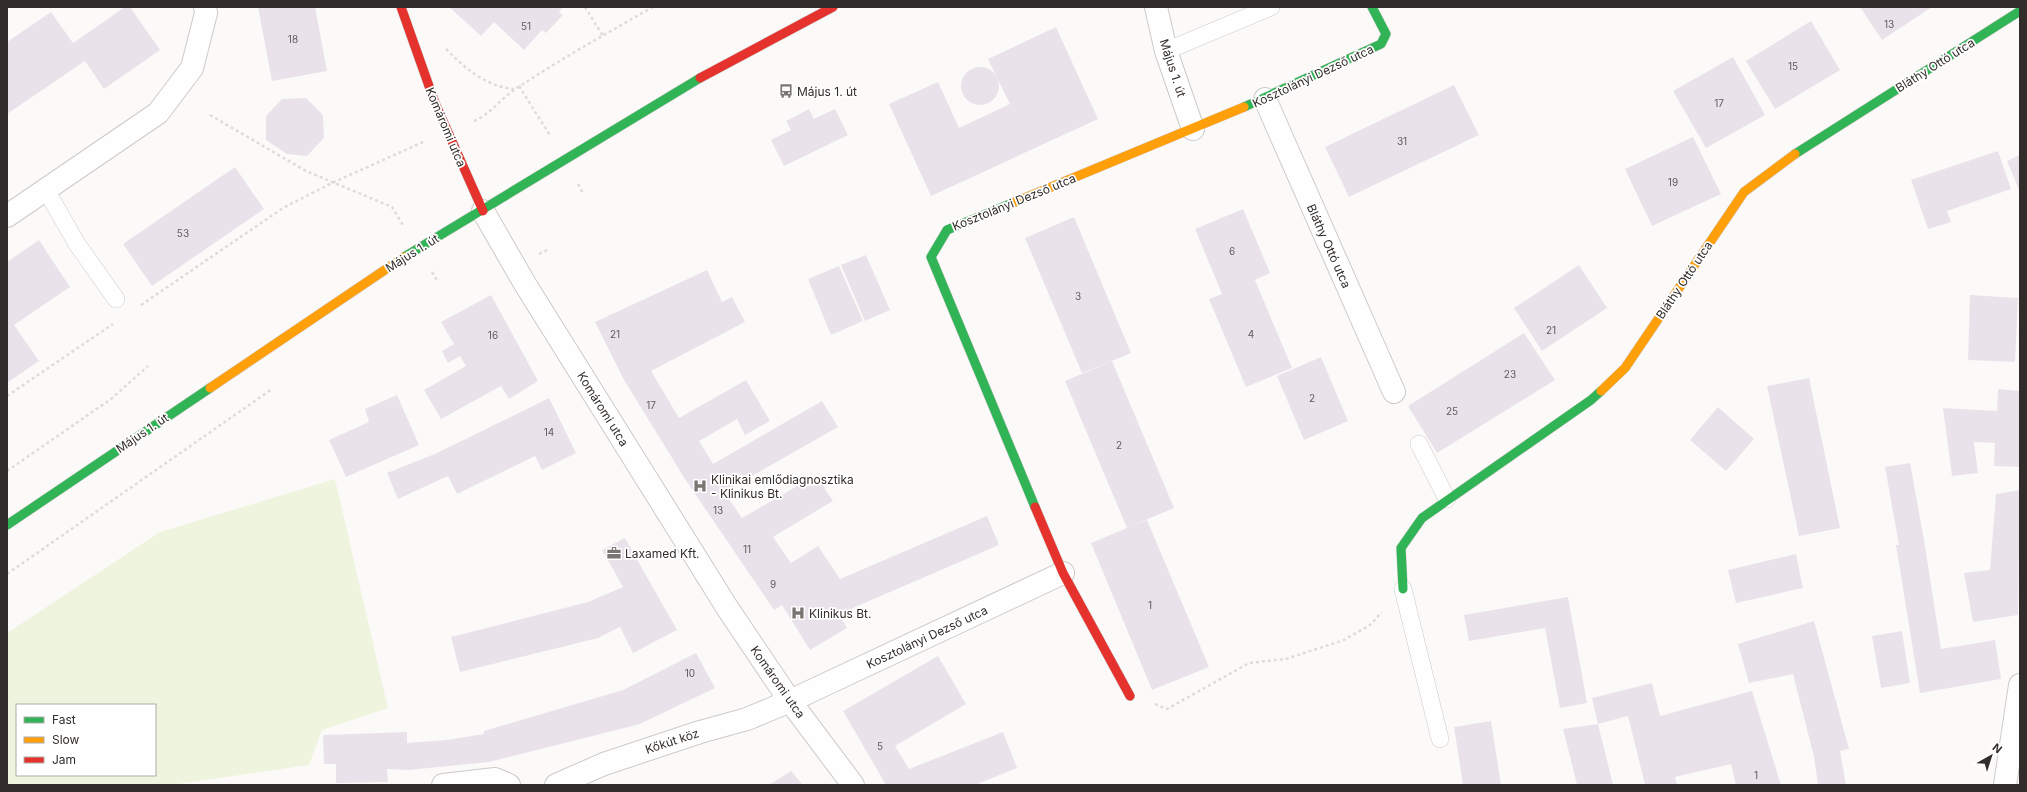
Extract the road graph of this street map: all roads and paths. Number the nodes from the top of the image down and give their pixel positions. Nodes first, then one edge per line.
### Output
1 (205, 7) edge
2 (401, 7) edge
3 (584, 7) edge
4 (653, 7) edge
5 (833, 7) edge
6 (1156, 7) edge
7 (1271, 7) edge
8 (1372, 7) edge
9 (2020, 11) edge
10 (603, 36) junction
11 (444, 48) dead end
12 (1166, 51) junction
13 (515, 89) junction
14 (1265, 99) junction
15 (210, 115) dead end
16 (1193, 129) junction
17 (447, 132) junction
18 (332, 183) junction
19 (46, 190) junction
20 (482, 211) junction
21 (7, 216) edge
22 (417, 248) junction
23 (438, 282) dead end
24 (116, 299) dead end
25 (140, 306) dead end
26 (115, 323) dead end
27 (148, 366) dead end
28 (272, 389) dead end
29 (1394, 392) dead end
30 (7, 396) edge
31 (1419, 444) dead end
32 (7, 472) edge
33 (1447, 499) junction
34 (7, 525) edge
35 (1064, 573) junction
36 (7, 574) edge
37 (1403, 589) junction
38 (2020, 686) edge
39 (1130, 696) joint
40 (790, 701) junction
41 (1440, 739) dead end
42 (443, 785) edge
43 (510, 785) edge
44 (556, 785) edge
45 (853, 785) edge
46 (2005, 785) edge

1 - 19 street
2 - 17 street, Komáromi utca
3 - 10 path
4 - 10 path
5 - 20 street, Május 1. út
6 - 12 street, Május 1. út
7 - 12 lane
8 - 14 street, Kosztolányi Dezső utca
9 - 33 street, Bláthy Ottó utca
10 - 13 path
11 - 13 path
12 - 16 street, Május 1. út
13 - 17 path
14 - 16 street, Kosztolányi Dezső utca
14 - 29 street, Bláthy Ottó utca
15 - 18 path
16 - 35 street, Kosztolányi Dezső utca
17 - 18 path
17 - 20 street, Komáromi utca
18 - 22 path
18 - 25 path
19 - 21 street
19 - 24 lane
20 - 22 street, Május 1. út
20 - 40 street, Komáromi utca
22 - 23 path
22 - 34 street, Május 1. út
26 - 30 path
27 - 32 path
28 - 36 path
31 - 33 lane
33 - 37 street, Bláthy Ottó utca
35 - 39 street, Kosztolányi Dezső utca
35 - 40 street, Kosztolányi Dezső utca
37 - 39 path
37 - 41 lane
38 - 46 street
40 - 44 street, Kőkút köz
40 - 45 street, Komáromi utca
42 - 43 street

